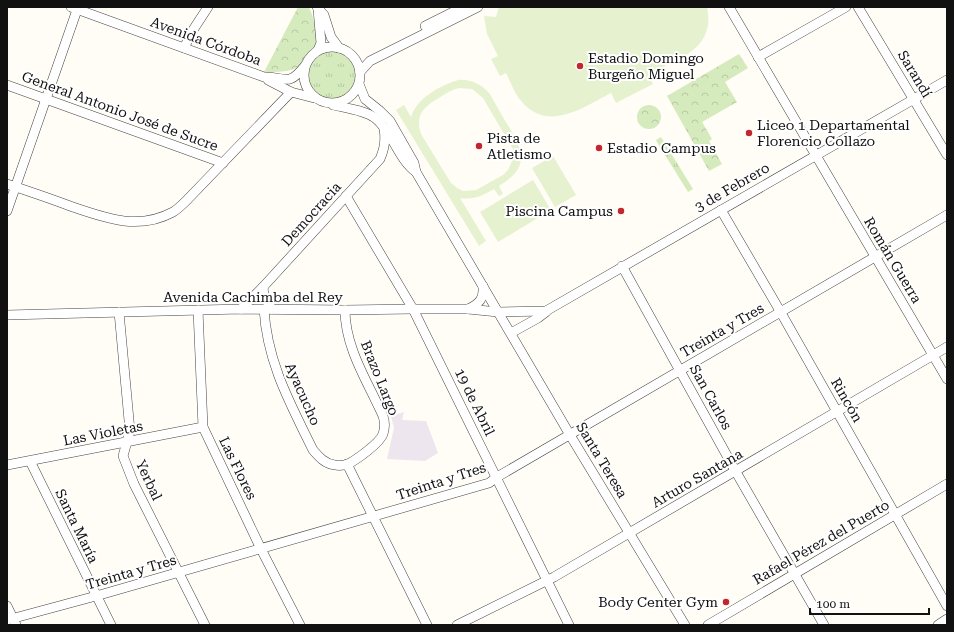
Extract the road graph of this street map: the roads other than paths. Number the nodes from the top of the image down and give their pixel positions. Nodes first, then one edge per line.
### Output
1 (208, 7) edge
2 (318, 7) edge
3 (463, 7) edge
4 (478, 7) edge
5 (729, 7) edge
6 (846, 7) edge
7 (858, 7) edge
8 (75, 8) edge
9 (452, 12) edge
10 (184, 48) junction
11 (339, 48) junction
12 (318, 50) junction
13 (758, 57) junction
14 (355, 58) junction
15 (304, 67) junction
16 (360, 72) junction
17 (264, 76) junction
18 (947, 80) edge
19 (359, 84) junction
20 (7, 85) edge
21 (291, 92) junction
22 (314, 98) junction
23 (46, 99) junction
24 (914, 99) junction
25 (324, 103) junction
26 (384, 129) junction
27 (815, 155) junction
28 (947, 155) edge
29 (223, 163) junction
30 (416, 172) junction
31 (11, 185) edge
32 (346, 196) junction
33 (721, 210) junction
34 (7, 211) edge
35 (947, 215) edge
36 (875, 256) junction
37 (622, 266) junction
38 (482, 285) junction
39 (263, 287) junction
40 (241, 309) junction
41 (268, 309) junction
42 (413, 309) junction
43 (468, 309) junction
44 (549, 309) junction
45 (198, 310) junction
46 (345, 310) junction
47 (497, 310) junction
48 (119, 312) junction
49 (780, 312) junction
50 (7, 315) edge
51 (511, 333) junction
52 (947, 347) edge
53 (933, 355) junction
54 (680, 371) junction
55 (947, 379) edge
56 (837, 412) junction
57 (203, 427) junction
58 (570, 435) junction
59 (127, 442) junction
60 (30, 461) junction
61 (347, 464) junction
62 (7, 465) edge
63 (736, 472) junction
64 (497, 478) junction
65 (947, 484) edge
66 (895, 515) junction
67 (373, 516) junction
68 (629, 533) junction
69 (261, 549) junction
70 (178, 573) junction
71 (794, 574) junction
72 (546, 581) junction
73 (96, 596) junction
74 (7, 606) edge
75 (947, 606) edge
76 (947, 619) edge
77 (12, 621) edge
78 (111, 625) edge
79 (205, 625) edge
80 (300, 625) edge
81 (427, 625) edge
82 (457, 625) edge
83 (569, 625) edge
84 (685, 625) edge
85 (708, 625) edge
86 (824, 625) edge
87 (938, 625) edge

1 - 10 street
2 - 11 street
2 - 12 street
3 - 9 street
4 - 9 street
5 - 13 street, Román Guerra
6 - 13 street
7 - 24 street, Sarandí
8 - 10 street, Avenida Córdoba
8 - 23 street
9 - 14 street
9 - 16 street
10 - 17 street, Avenida Córdoba
11 - 12 street
11 - 14 street
12 - 15 street
13 - 27 street, Román Guerra
14 - 16 street
15 - 17 street, Avenida Córdoba
15 - 22 street
16 - 19 street
17 - 21 street, Avenida Córdoba
18 - 24 street, 3 de Febrero
19 - 25 street
19 - 30 street
20 - 23 street, General Antonio José de Sucre
21 - 22 street, Avenida Córdoba
21 - 29 street
22 - 25 street
23 - 29 street, General Antonio José de Sucre
23 - 31 street
24 - 27 street, 3 de Febrero
24 - 28 street, Sarandí
25 - 26 street
26 - 30 street
26 - 32 street, Democracia
27 - 33 street, 3 de Febrero
27 - 36 street, Román Guerra
29 - 31 street
30 - 38 street, Santa Teresa
31 - 34 street
32 - 39 street, Democracia
32 - 42 street, 19 de Abril
33 - 37 street, 3 de Febrero
33 - 49 street, Rincón
35 - 36 street, Treinta y Tres
36 - 49 street, Treinta y Tres
36 - 53 street, Román Guerra
37 - 44 street, 3 de Febrero
37 - 54 street, San Carlos
38 - 43 street
38 - 47 street, Santa Teresa
39 - 40 street, Democracia
39 - 41 street, Ayacucho
40 - 41 street, Avenida Cachimba del Rey
40 - 45 street, Avenida Cachimba del Rey
41 - 46 street, Avenida Cachimba del Rey
41 - 61 street, Ayacucho
42 - 43 street, Avenida Cachimba del Rey
42 - 46 street, Avenida Cachimba del Rey
42 - 64 street, 19 de Abril
43 - 47 street, Avenida Cachimba del Rey
44 - 47 street, 3 de Febrero
44 - 51 street
45 - 48 street, Avenida Cachimba del Rey
45 - 57 street, Las Flores
46 - 61 street, Brazo Largo
47 - 51 street, Santa Teresa
48 - 50 street, Avenida Cachimba del Rey
48 - 59 street, Yerbal
49 - 54 street, Treinta y Tres
49 - 56 street, Rincón
51 - 58 street, Santa Teresa
52 - 53 street, Arturo Santana
53 - 55 street, Román Guerra
53 - 56 street, Arturo Santana
54 - 58 street, Treinta y Tres
54 - 63 street, San Carlos
56 - 63 street, Arturo Santana
56 - 66 street, Rincón
57 - 59 street, Las Violetas
57 - 69 street, Las Flores
58 - 64 street, Treinta y Tres
58 - 68 street, Santa Teresa
59 - 60 street, Las Violetas
59 - 70 street, Yerbal
60 - 62 street, Las Violetas
60 - 73 street, Santa María
61 - 67 street
63 - 68 street, Arturo Santana
63 - 71 street, San Carlos
64 - 67 street, Treinta y Tres
64 - 72 street, 19 de Abril
65 - 66 street, Rafael Pérez del Puerto
66 - 71 street, Rafael Pérez del Puerto
66 - 75 street, Rincón
67 - 69 street, Treinta y Tres
67 - 81 street
68 - 72 street, Arturo Santana
68 - 84 street, Santa Teresa
69 - 70 street, Treinta y Tres
69 - 80 street, Las Flores
70 - 73 street, Treinta y Tres
70 - 79 street, Yerbal
71 - 85 street, Rafael Pérez del Puerto
71 - 86 street, San Carlos
72 - 82 street, Arturo Santana
72 - 83 street, 19 de Abril
73 - 77 street, Treinta y Tres
73 - 78 street, Santa María
74 - 77 street
76 - 87 street

